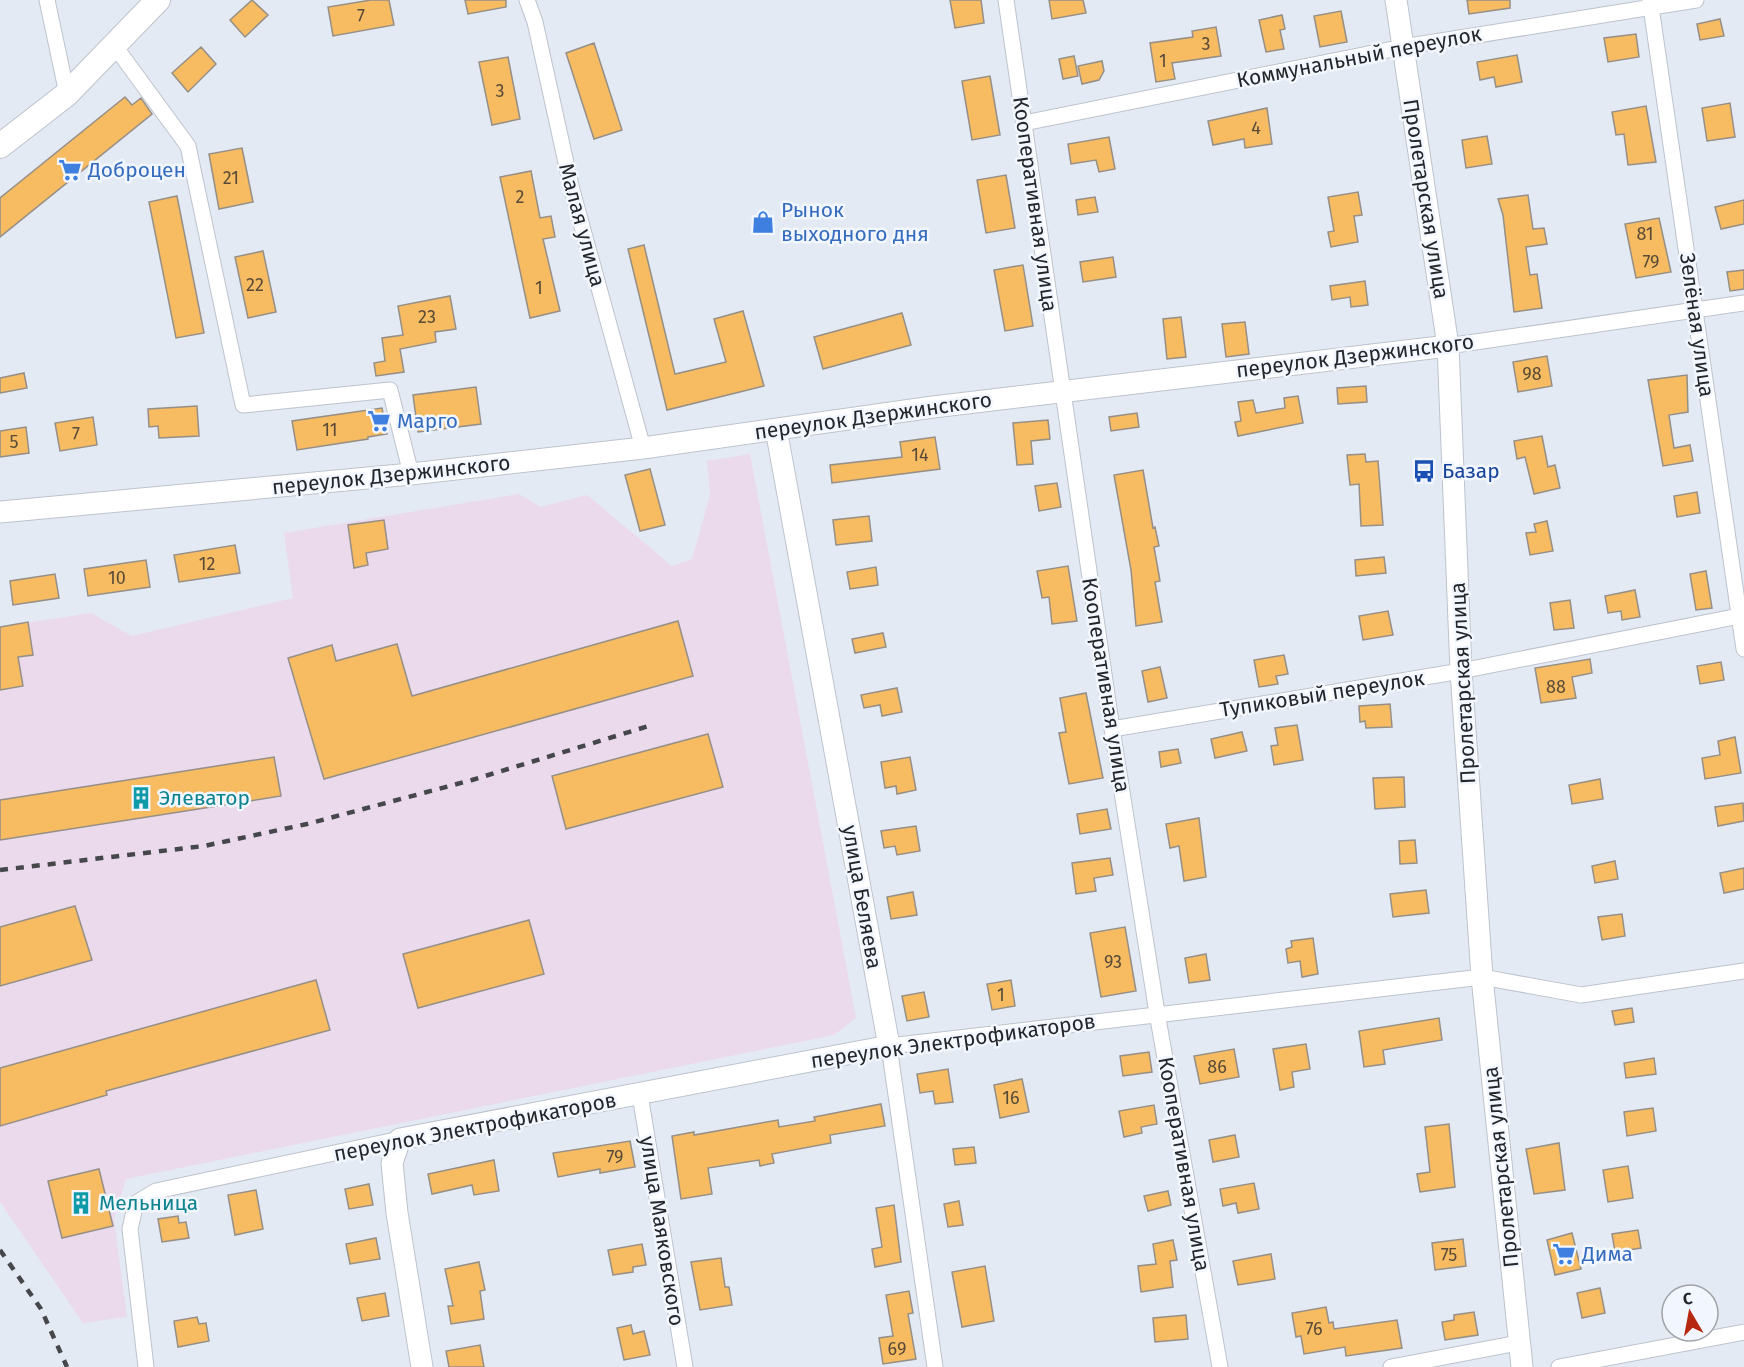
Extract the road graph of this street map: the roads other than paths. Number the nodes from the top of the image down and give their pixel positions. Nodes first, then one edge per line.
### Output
1 (47, 0) edge
2 (158, 0) edge
3 (527, 0) edge
4 (1006, 0) edge
5 (1396, 0) edge
6 (1696, 0) edge
7 (1651, 4) edge
8 (114, 45) junction
9 (1403, 47) junction
10 (67, 94) junction
11 (1024, 123) junction
12 (0, 146) edge
13 (1744, 303) edge
14 (1695, 310) junction
15 (1448, 346) junction
16 (1062, 391) junction
17 (776, 429) junction
18 (643, 448) junction
19 (411, 474) junction
20 (0, 512) edge
21 (1741, 615) edge
22 (1744, 649) edge
23 (1461, 671) junction
24 (1112, 729) junction
25 (1744, 971) edge
26 (1482, 977) junction
27 (1157, 1013) junction
28 (889, 1046) junction
29 (640, 1095) junction
30 (400, 1139) junction
31 (1744, 1332) edge
32 (1518, 1343) junction
33 (146, 1367) edge
34 (422, 1367) edge
35 (685, 1367) edge
36 (935, 1367) edge
37 (1220, 1367) edge
38 (1391, 1367) edge
39 (1522, 1367) edge
40 (1559, 1367) edge

1 - 10 street
2 - 8 main road
3 - 18 street, Малая улица
4 - 11 street, Кооперативная улица
5 - 9 street, Пролетарская улица
6 - 7 street, Коммунальный переулок
7 - 9 street, Коммунальный переулок
7 - 14 street, Зелёная улица
8 - 10 main road
8 - 19 street
9 - 11 street, Коммунальный переулок
9 - 15 street, Пролетарская улица
10 - 12 main road
11 - 16 street, Кооперативная улица
13 - 14 street, переулок Дзержинского
14 - 15 street, переулок Дзержинского
14 - 21 street, Зелёная улица
15 - 16 street, переулок Дзержинского
15 - 23 street, Пролетарская улица
16 - 17 street, переулок Дзержинского
16 - 24 street, Кооперативная улица
17 - 18 street, переулок Дзержинского
17 - 28 street, улица Беляева
18 - 19 street, переулок Дзержинского
19 - 20 street, переулок Дзержинского
21 - 22 street, Зелёная улица
21 - 23 street, Тупиковый переулок
23 - 24 street, Тупиковый переулок
23 - 26 street, Пролетарская улица
24 - 27 street, Кооперативная улица
25 - 26 street, переулок Электрофикаторов
26 - 27 street, переулок Электрофикаторов
26 - 32 street, Пролетарская улица
27 - 28 street, переулок Электрофикаторов
27 - 37 street, Кооперативная улица
28 - 29 street, переулок Электрофикаторов
28 - 36 street, улица Беляева
29 - 30 street, переулок Электрофикаторов
29 - 35 street, улица Маяковского
30 - 33 street, переулок Электрофикаторов
30 - 34 street
31 - 40 street
32 - 38 street
32 - 39 street, Пролетарская улица

